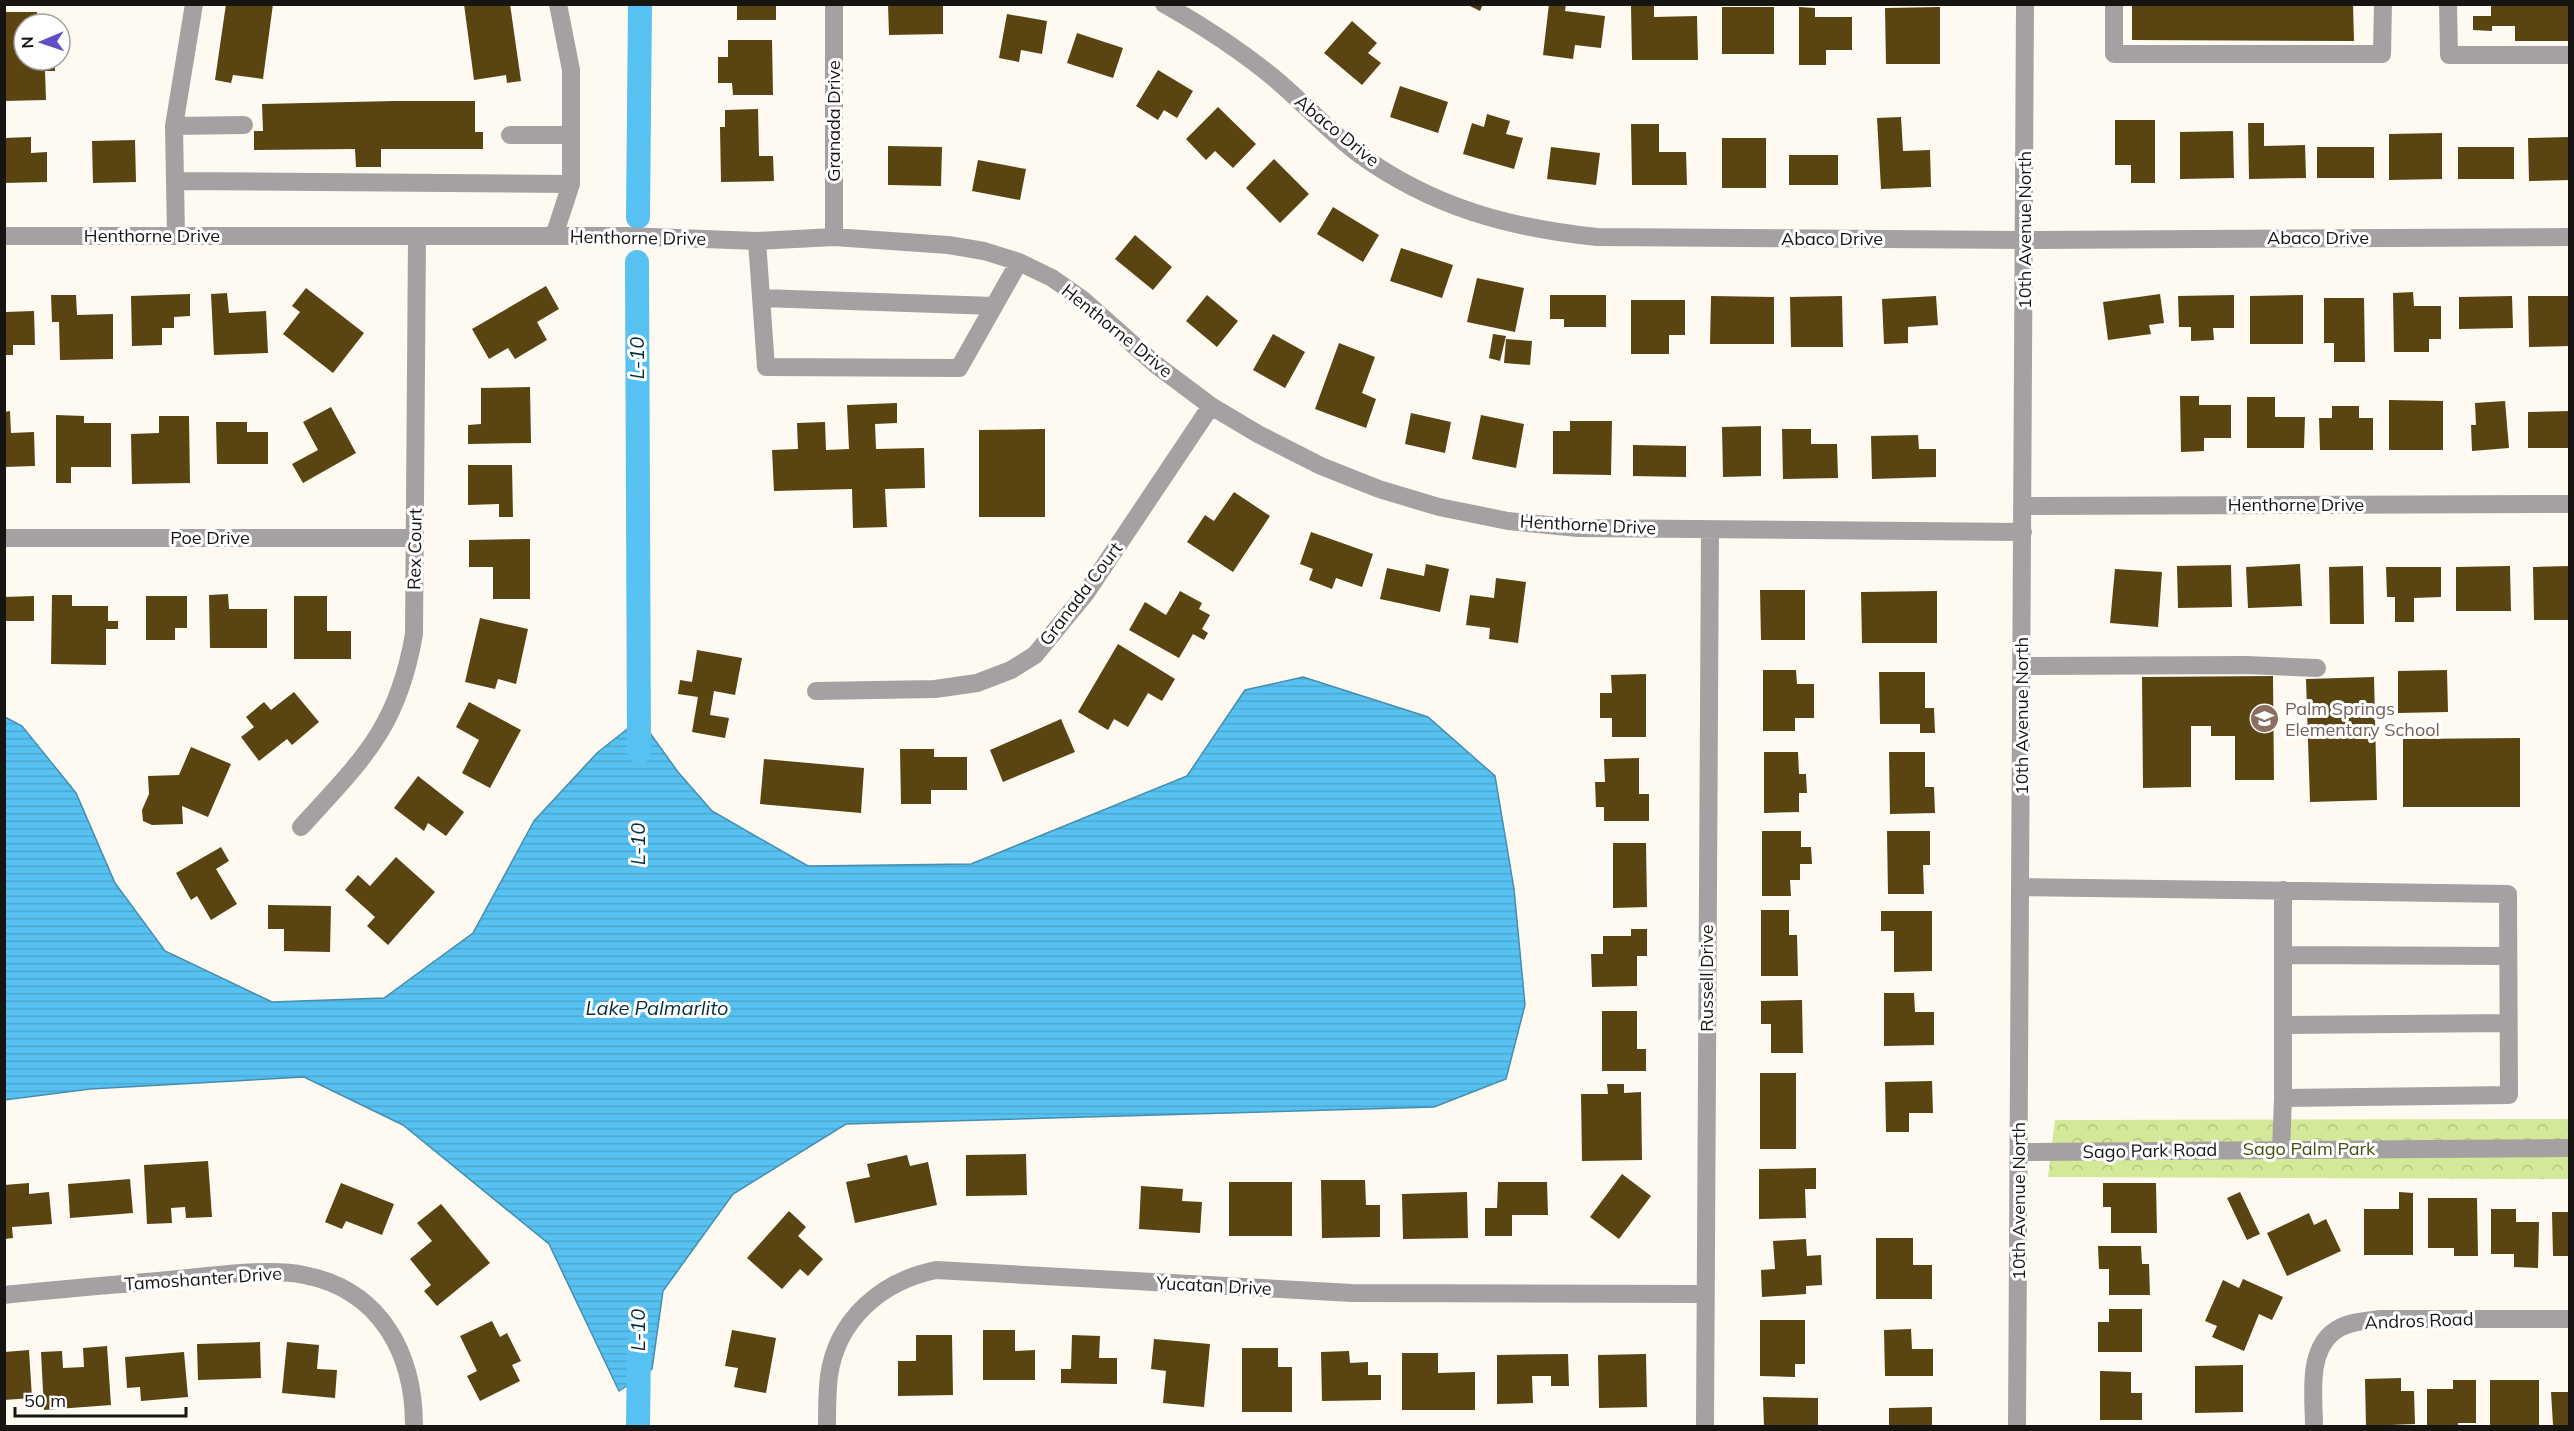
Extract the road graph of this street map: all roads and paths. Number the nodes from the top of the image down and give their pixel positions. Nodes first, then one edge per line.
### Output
1 (194, 4) edge
2 (558, 4) edge
3 (834, 4) edge
4 (1164, 4) edge
5 (2025, 4) edge
6 (2114, 4) edge
7 (2383, 4) edge
8 (2448, 4) edge
9 (2570, 55) edge
10 (244, 125) dead end
11 (174, 126) junction
12 (510, 135) dead end
13 (571, 135) junction
14 (175, 180) junction
15 (571, 184) junction
16 (4, 236) edge
17 (176, 236) junction
18 (417, 236) junction
19 (554, 236) junction
20 (834, 237) junction
21 (2570, 237) edge
22 (2025, 240) junction
23 (757, 241) junction
24 (1019, 262) junction
25 (761, 298) junction
26 (994, 306) junction
27 (1212, 406) junction
28 (2570, 504) edge
29 (2023, 506) junction
30 (1710, 530) junction
31 (2023, 532) junction
32 (4, 538) edge
33 (415, 538) junction
34 (2022, 666) junction
35 (2318, 668) dead end
36 (816, 691) dead end
37 (301, 827) dead end
38 (2021, 887) junction
39 (2283, 891) junction
40 (2283, 955) junction
41 (2508, 956) junction
42 (2508, 1023) junction
43 (2283, 1025) junction
44 (2283, 1098) junction
45 (2570, 1148) edge
46 (2281, 1150) junction
47 (2019, 1152) junction
48 (1705, 1294) junction
49 (4, 1295) edge
50 (2570, 1319) edge
51 (414, 1426) edge
52 (827, 1426) edge
53 (1705, 1426) edge
54 (2017, 1426) edge
55 (2314, 1426) edge

1 - 11 street
2 - 13 street
3 - 20 street, Granada Drive
4 - 22 street, Abaco Drive
5 - 22 street, 10th Avenue North
6 - 7 street
8 - 9 street
10 - 11 street
11 - 14 street
12 - 13 street
13 - 15 street
14 - 15 street
14 - 17 street
15 - 19 street
16 - 17 street, Henthorne Drive
17 - 18 street, Henthorne Drive
18 - 19 street, Henthorne Drive
18 - 33 street, Rex Court
19 - 23 street, Henthorne Drive
20 - 23 street, Henthorne Drive
20 - 24 street, Henthorne Drive
21 - 22 street, Abaco Drive
22 - 29 street, 10th Avenue North
23 - 25 street
24 - 26 street
24 - 27 street, Henthorne Drive
25 - 26 street
25 - 26 street
27 - 30 street, Henthorne Drive
27 - 36 street, Granada Court
28 - 29 street, Henthorne Drive
29 - 31 street, 10th Avenue North
30 - 31 street, Henthorne Drive
30 - 48 street, Russell Drive
31 - 34 street, 10th Avenue North
32 - 33 street, Poe Drive
33 - 37 street, Rex Court
34 - 35 street
34 - 38 street, 10th Avenue North
38 - 39 street
38 - 47 street, 10th Avenue North
39 - 40 street
39 - 41 street
40 - 41 street
40 - 43 street
41 - 42 street
42 - 43 street
42 - 44 street
43 - 44 street
44 - 46 street
45 - 46 street, Sago Park Road
46 - 47 street, Sago Park Road
47 - 54 street, 10th Avenue North
48 - 52 street, Yucatan Drive
48 - 53 street, Russell Drive
49 - 51 street, Tamoshanter Drive
50 - 55 street, Andros Road

